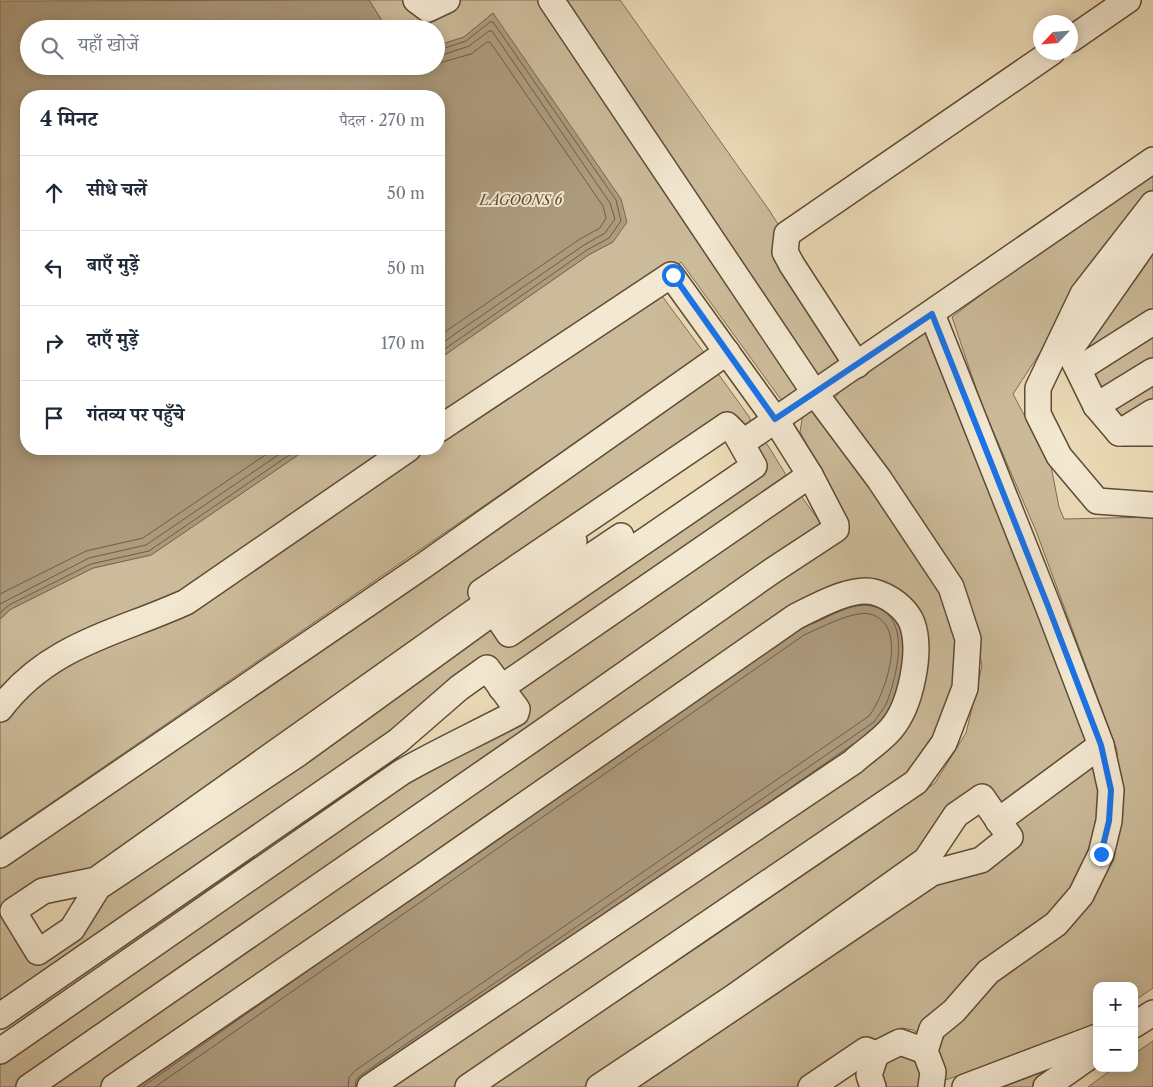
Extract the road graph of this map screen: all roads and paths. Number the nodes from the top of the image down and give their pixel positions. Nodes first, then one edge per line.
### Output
1 (416, 0) edge
2 (447, 0) edge
3 (551, 0) edge
4 (1128, 0) edge
5 (1078, 34) edge
6 (1040, 60) edge
7 (1153, 160) edge
8 (1153, 204) edge
9 (1153, 232) edge
10 (932, 314) junction
11 (1153, 322) edge
12 (727, 352) junction
13 (857, 365) junction
14 (1079, 369) junction
15 (1153, 371) edge
16 (814, 392) junction
17 (1096, 406) junction
18 (1153, 412) edge
19 (775, 419) junction
20 (445, 425) edge
21 (1119, 433) junction
22 (1153, 433) edge
23 (742, 443) junction
24 (399, 455) edge
25 (810, 475) junction
26 (660, 484) dead end
27 (1153, 505) edge
28 (574, 541) dead end
29 (493, 610) junction
30 (501, 688) junction
31 (0, 709) edge
32 (1101, 745) junction
33 (998, 821) junction
34 (0, 855) edge
35 (0, 1016) edge
36 (1093, 1039) edge
37 (0, 1051) edge
38 (925, 1051) junction
39 (876, 1054) junction
40 (1093, 1055) edge
41 (29, 1087) edge
42 (114, 1087) edge
43 (370, 1087) edge
44 (468, 1087) edge
45 (599, 1087) edge
46 (615, 1087) edge
47 (811, 1087) edge
48 (873, 1087) edge
49 (931, 1087) edge
50 (965, 1087) edge
51 (1046, 1087) edge

1 - 2 street
3 - 16 street
4 - 5 street
6 - 13 street
7 - 10 street
8 - 27 street
9 - 14 street
10 - 13 street
10 - 32 street
11 - 14 street
12 - 19 street
12 - 20 street
12 - 34 street
13 - 16 street
14 - 17 street
15 - 17 street
16 - 19 street
16 - 44 street
17 - 21 street
18 - 21 street
19 - 23 street
19 - 25 street
21 - 22 street
23 - 26 street
23 - 29 street
23 - 29 street
24 - 31 street
25 - 30 street
25 - 41 street
28 - 29 street
29 - 29 street
30 - 35 street
30 - 37 street
32 - 33 street
32 - 38 street
33 - 45 street
33 - 46 street
36 - 50 street
38 - 39 street
38 - 49 street
39 - 47 street
39 - 48 street
40 - 51 street
42 - 43 street

